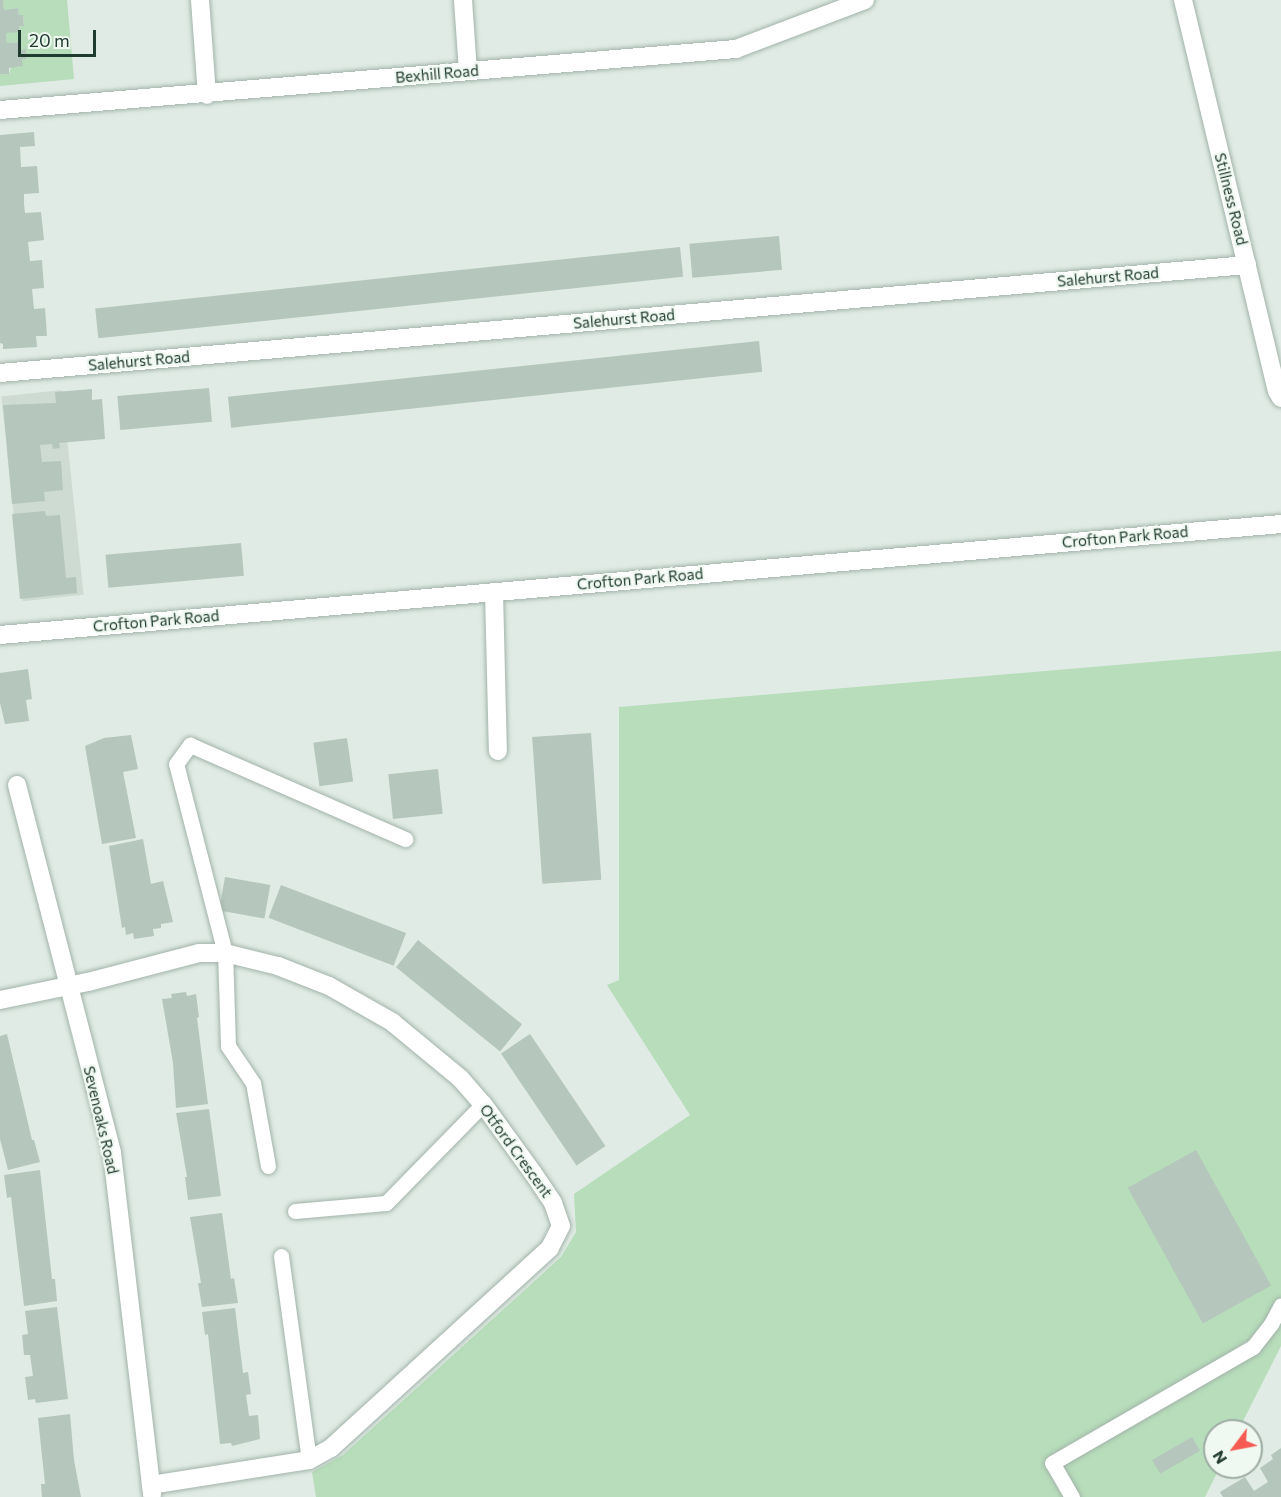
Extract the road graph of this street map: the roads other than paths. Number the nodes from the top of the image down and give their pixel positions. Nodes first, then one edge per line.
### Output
1 (200, 0) edge
2 (463, 0) edge
3 (865, 0) edge
4 (1183, 0) edge
5 (468, 71) junction
6 (207, 94) junction
7 (0, 111) edge
8 (1247, 265) junction
9 (0, 373) edge
10 (1281, 398) edge
11 (1281, 524) edge
12 (494, 592) junction
13 (0, 635) edge
14 (498, 751) dead end
15 (17, 785) dead end
16 (405, 839) dead end
17 (225, 953) junction
18 (69, 986) junction
19 (0, 1000) edge
20 (483, 1104) junction
21 (268, 1166) dead end
22 (295, 1210) dead end
23 (281, 1256) dead end
24 (1281, 1305) edge
25 (309, 1460) junction
26 (152, 1491) edge
27 (1072, 1497) edge

1 - 6 street
2 - 5 street
3 - 5 street, Bexhill Road
4 - 8 street, Stillness Road
5 - 6 street, Bexhill Road
6 - 7 street, Bexhill Road
8 - 9 street, Salehurst Road
8 - 10 street, Stillness Road
11 - 12 street, Crofton Park Road
12 - 13 street, Crofton Park Road
12 - 14 street
15 - 18 street, Sevenoaks Road
16 - 17 lane
17 - 18 street, Otford Crescent
17 - 20 street, Otford Crescent
17 - 21 lane
18 - 19 street, Otford Crescent
18 - 26 street, Sevenoaks Road
20 - 22 lane
20 - 25 street, Otford Crescent
23 - 25 lane
24 - 27 lane
25 - 26 street, Otford Crescent

